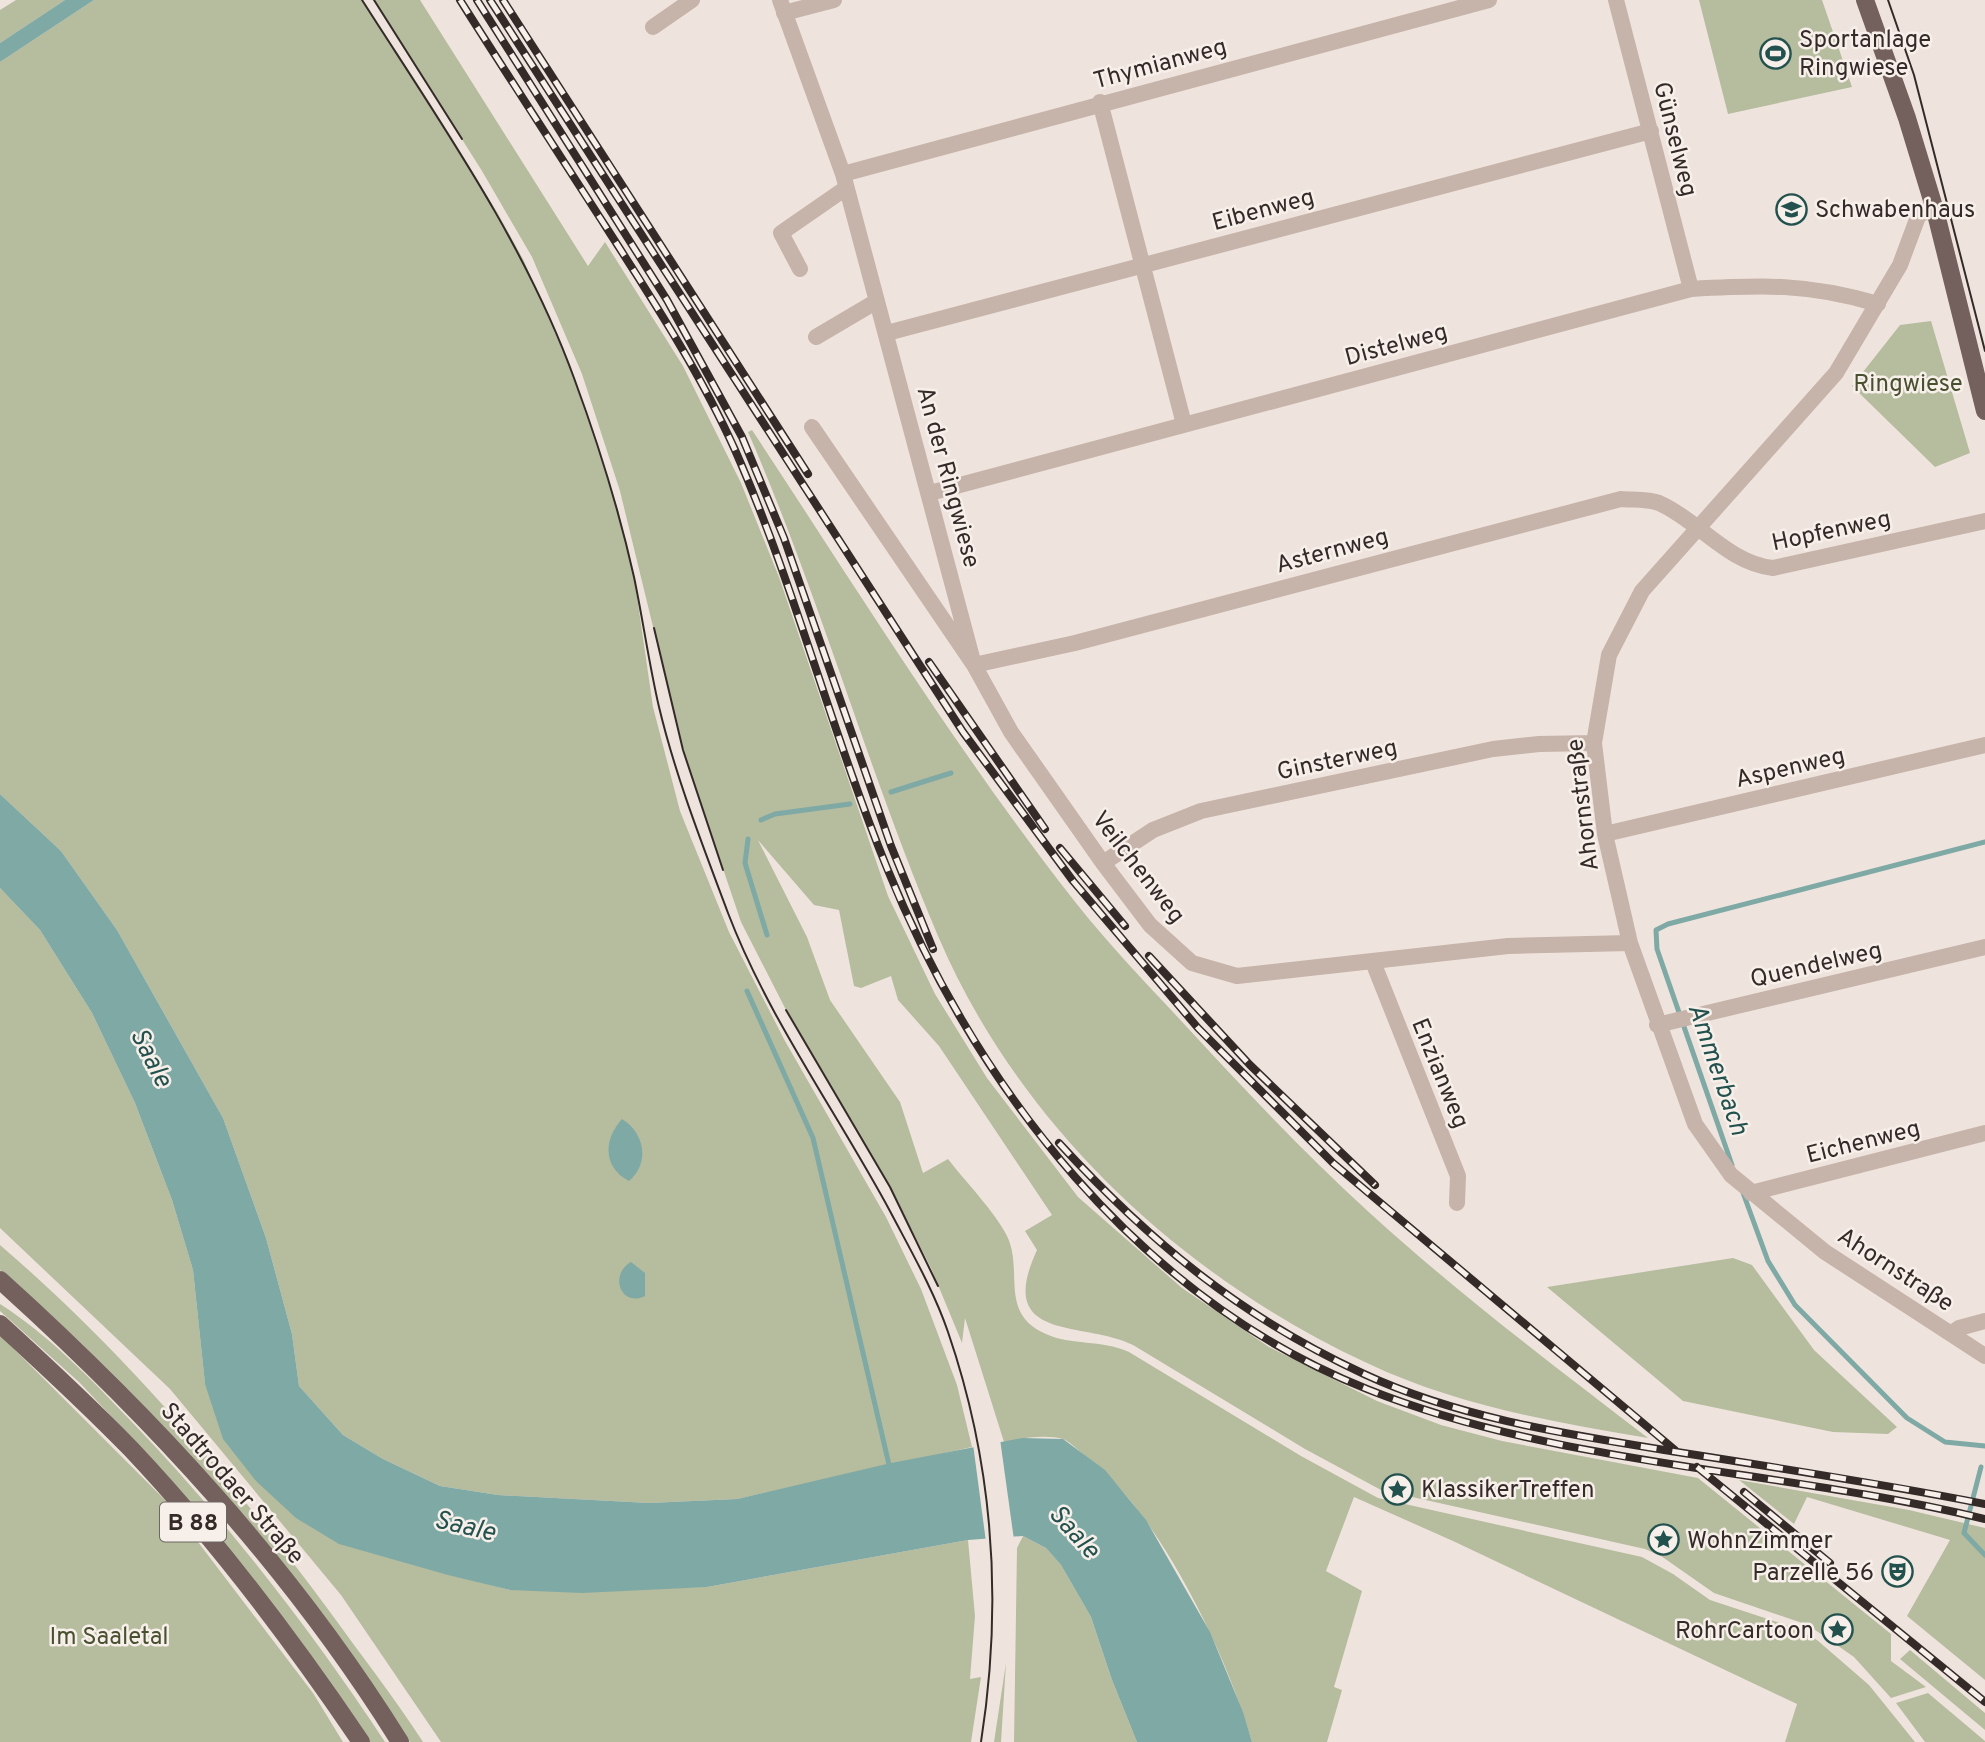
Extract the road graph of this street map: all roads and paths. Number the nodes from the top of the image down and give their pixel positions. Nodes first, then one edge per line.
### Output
1 (692, 0) edge
2 (834, 0) edge
3 (1489, 0) edge
4 (1616, 0) edge
5 (1865, 0) edge
6 (782, 6) edge
7 (653, 27) dead end
8 (1100, 103) junction
9 (1651, 131) junction
10 (844, 181) junction
11 (1935, 210) junction
12 (1144, 263) junction
13 (800, 269) dead end
14 (1691, 289) junction
15 (877, 301) junction
16 (1878, 304) junction
17 (887, 333) junction
18 (816, 337) dead end
19 (1985, 411) edge
20 (1184, 424) junction
21 (812, 427) dead end
22 (930, 493) junction
23 (1981, 524) edge
24 (1697, 527) junction
25 (974, 665) junction
26 (1594, 743) junction
27 (1985, 745) edge
28 (1605, 834) junction
29 (1103, 863) junction
30 (1630, 943) junction
31 (1985, 947) edge
32 (1373, 962) junction
33 (1672, 1022) junction
34 (1985, 1133) edge
35 (1749, 1190) junction
36 (1457, 1203) dead end
37 (0, 1280) edge
38 (1985, 1321) edge
39 (0, 1324) edge
40 (1952, 1333) junction
41 (1985, 1356) edge
42 (361, 1742) edge
43 (400, 1742) edge

1 - 7 street
2 - 6 street
3 - 8 street, Thymianweg
4 - 9 street, Günselweg
5 - 11 main road
6 - 10 street, An der Ringwiese
8 - 10 street, Thymianweg
8 - 12 street
9 - 12 street, Eibenweg
9 - 14 street, Günselweg
10 - 13 street
10 - 15 street, An der Ringwiese
11 - 16 street, Ahornstraße
11 - 19 main road
12 - 17 street, Eibenweg
12 - 20 street
14 - 16 street, Distelweg
14 - 20 street, Distelweg
15 - 17 street, An der Ringwiese
15 - 18 street
16 - 24 street, Ahornstraße
17 - 22 street, An der Ringwiese
20 - 22 street, Distelweg
21 - 25 street, Veilchenweg
22 - 25 street, An der Ringwiese
23 - 24 street, Hopfenweg
24 - 25 street, Asternweg
24 - 26 street, Ahornstraße
25 - 29 street, Veilchenweg
26 - 28 street, Ahornstraße
26 - 29 street, Ginsterweg
27 - 28 street, Aspenweg
28 - 30 street, Ahornstraße
29 - 32 street, Veilchenweg
30 - 32 street, Veilchenweg
30 - 33 street, Ahornstraße
31 - 33 street, Quendelweg
32 - 36 street, Enzianweg
33 - 35 street, Ahornstraße
34 - 35 street, Eichenweg
35 - 40 street, Ahornstraße
37 - 43 main road, Stadtrodaer Straße / B 88
38 - 40 street
39 - 42 main road, B 88
40 - 41 street, Ahornstraße

